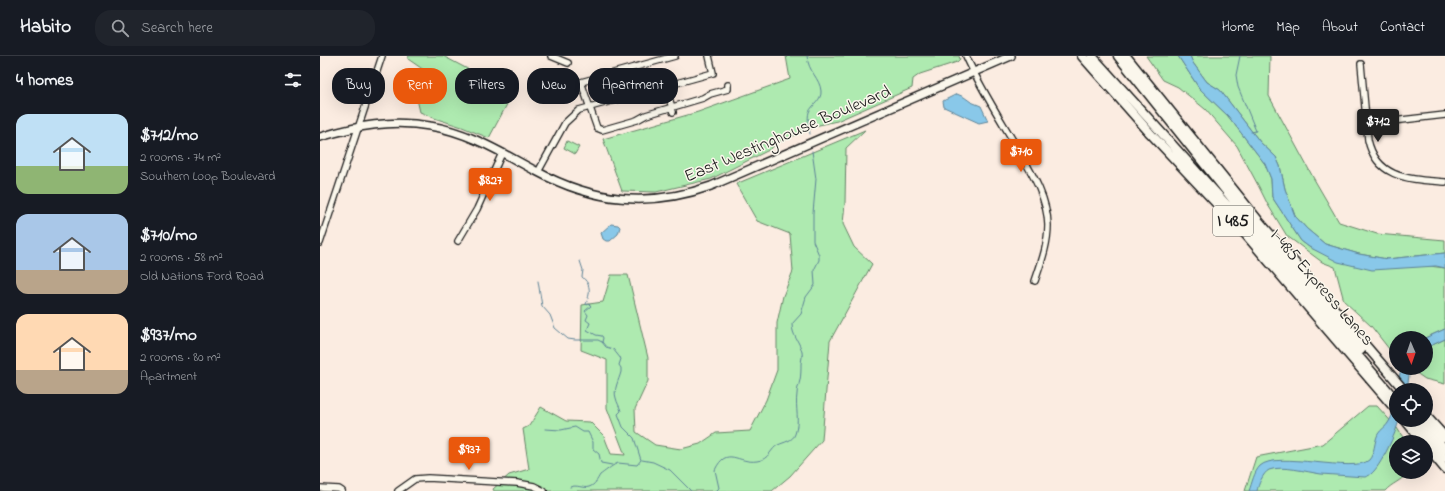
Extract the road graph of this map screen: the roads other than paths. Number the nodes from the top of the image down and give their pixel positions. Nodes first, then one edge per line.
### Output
1 (382, 56) edge
2 (551, 56) edge
3 (674, 56) edge
4 (709, 56) edge
5 (966, 56) edge
6 (1011, 56) edge
7 (1082, 56) edge
8 (1092, 56) edge
9 (1118, 56) edge
10 (1126, 56) edge
11 (568, 63) dead end
12 (1362, 64) dead end
13 (974, 72) junction
14 (678, 83) edge
15 (728, 85) dead end
16 (601, 104) edge
17 (671, 104) edge
18 (590, 107) junction
19 (1137, 107) junction
20 (672, 109) junction
21 (1445, 115) edge
22 (1366, 124) junction
23 (360, 127) junction
24 (320, 137) edge
25 (502, 153) junction
26 (1181, 166) junction
27 (538, 172) junction
28 (1445, 182) edge
29 (458, 241) dead end
30 (320, 243) edge
31 (1035, 281) dead end
32 (1384, 381) junction
33 (1389, 383) edge
34 (1389, 386) edge
35 (1389, 389) edge
36 (1389, 393) edge
37 (1433, 424) edge
38 (1415, 427) edge
39 (1426, 427) edge
40 (1445, 437) edge
41 (1445, 449) edge
42 (1433, 454) edge
43 (1445, 458) edge
44 (1445, 468) edge
45 (320, 488) edge
46 (342, 491) edge
47 (398, 491) edge
48 (544, 491) edge

1 - 23 street
2 - 11 street
3 - 18 street
4 - 14 street
5 - 13 street
6 - 13 main road, East Westinghouse Boulevard
7 - 26 highway, I 485
8 - 19 highway, I-485 Express Lanes / I 485
9 - 32 highway, I-485 Express Lanes / I 485
10 - 32 highway, I 485
12 - 22 street
13 - 27 main road, East Westinghouse Boulevard
13 - 31 street
15 - 20 street
16 - 18 street
17 - 20 street
18 - 20 street
18 - 27 street
19 - 26 highway
19 - 32 highway, I-485 Express Lanes / I 485
21 - 22 street
22 - 28 street
23 - 24 main road, East Westinghouse Boulevard
23 - 25 main road, East Westinghouse Boulevard
23 - 30 street
25 - 27 main road, East Westinghouse Boulevard
25 - 29 street
26 - 32 highway, I 485
32 - 33 highway, I 485
32 - 34 highway, I-485 Express Lanes / I 485
32 - 35 highway, I-485 Express Lanes / I 485
32 - 36 highway, I 485
37 - 40 highway
38 - 43 highway
39 - 41 highway
42 - 44 highway
45 - 46 street
47 - 48 street

